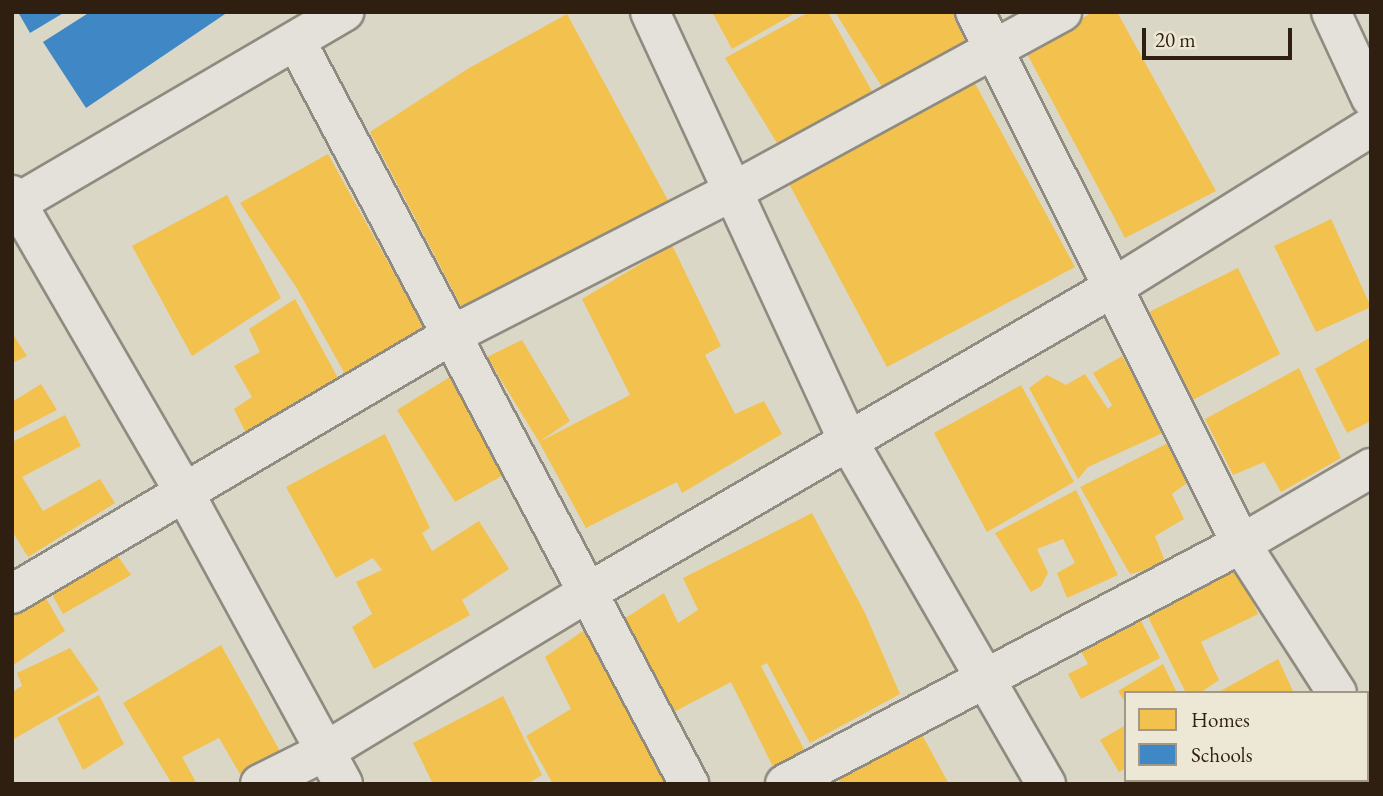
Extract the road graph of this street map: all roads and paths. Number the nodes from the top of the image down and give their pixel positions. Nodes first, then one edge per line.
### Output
1 (344, 12) edge
2 (650, 12) edge
3 (975, 12) edge
4 (1062, 12) edge
5 (1331, 12) edge
6 (296, 41) junction
7 (995, 51) junction
8 (1371, 98) edge
9 (1371, 127) edge
10 (732, 192) junction
11 (14, 202) edge
12 (1112, 288) junction
13 (450, 336) junction
14 (848, 441) junction
15 (1371, 468) edge
16 (184, 492) junction
17 (1241, 544) junction
18 (590, 591) junction
19 (12, 594) edge
20 (982, 677) junction
21 (1336, 691) edge
22 (326, 751) junction
23 (260, 784) edge
24 (343, 784) edge
25 (689, 784) edge
26 (785, 784) edge
27 (1046, 784) edge

1 - 6 street
2 - 10 street
3 - 7 street
4 - 7 street
5 - 8 street
6 - 11 street
6 - 13 street
7 - 10 street
7 - 12 street
9 - 12 street
10 - 13 street
10 - 14 street
11 - 16 street
12 - 14 street
12 - 17 street
13 - 16 street
13 - 18 street
14 - 18 street
14 - 20 street
15 - 17 street
16 - 19 street
16 - 22 street
17 - 20 street
17 - 21 street
18 - 22 street
18 - 25 street
20 - 26 street
20 - 27 street
22 - 23 street
22 - 24 street

